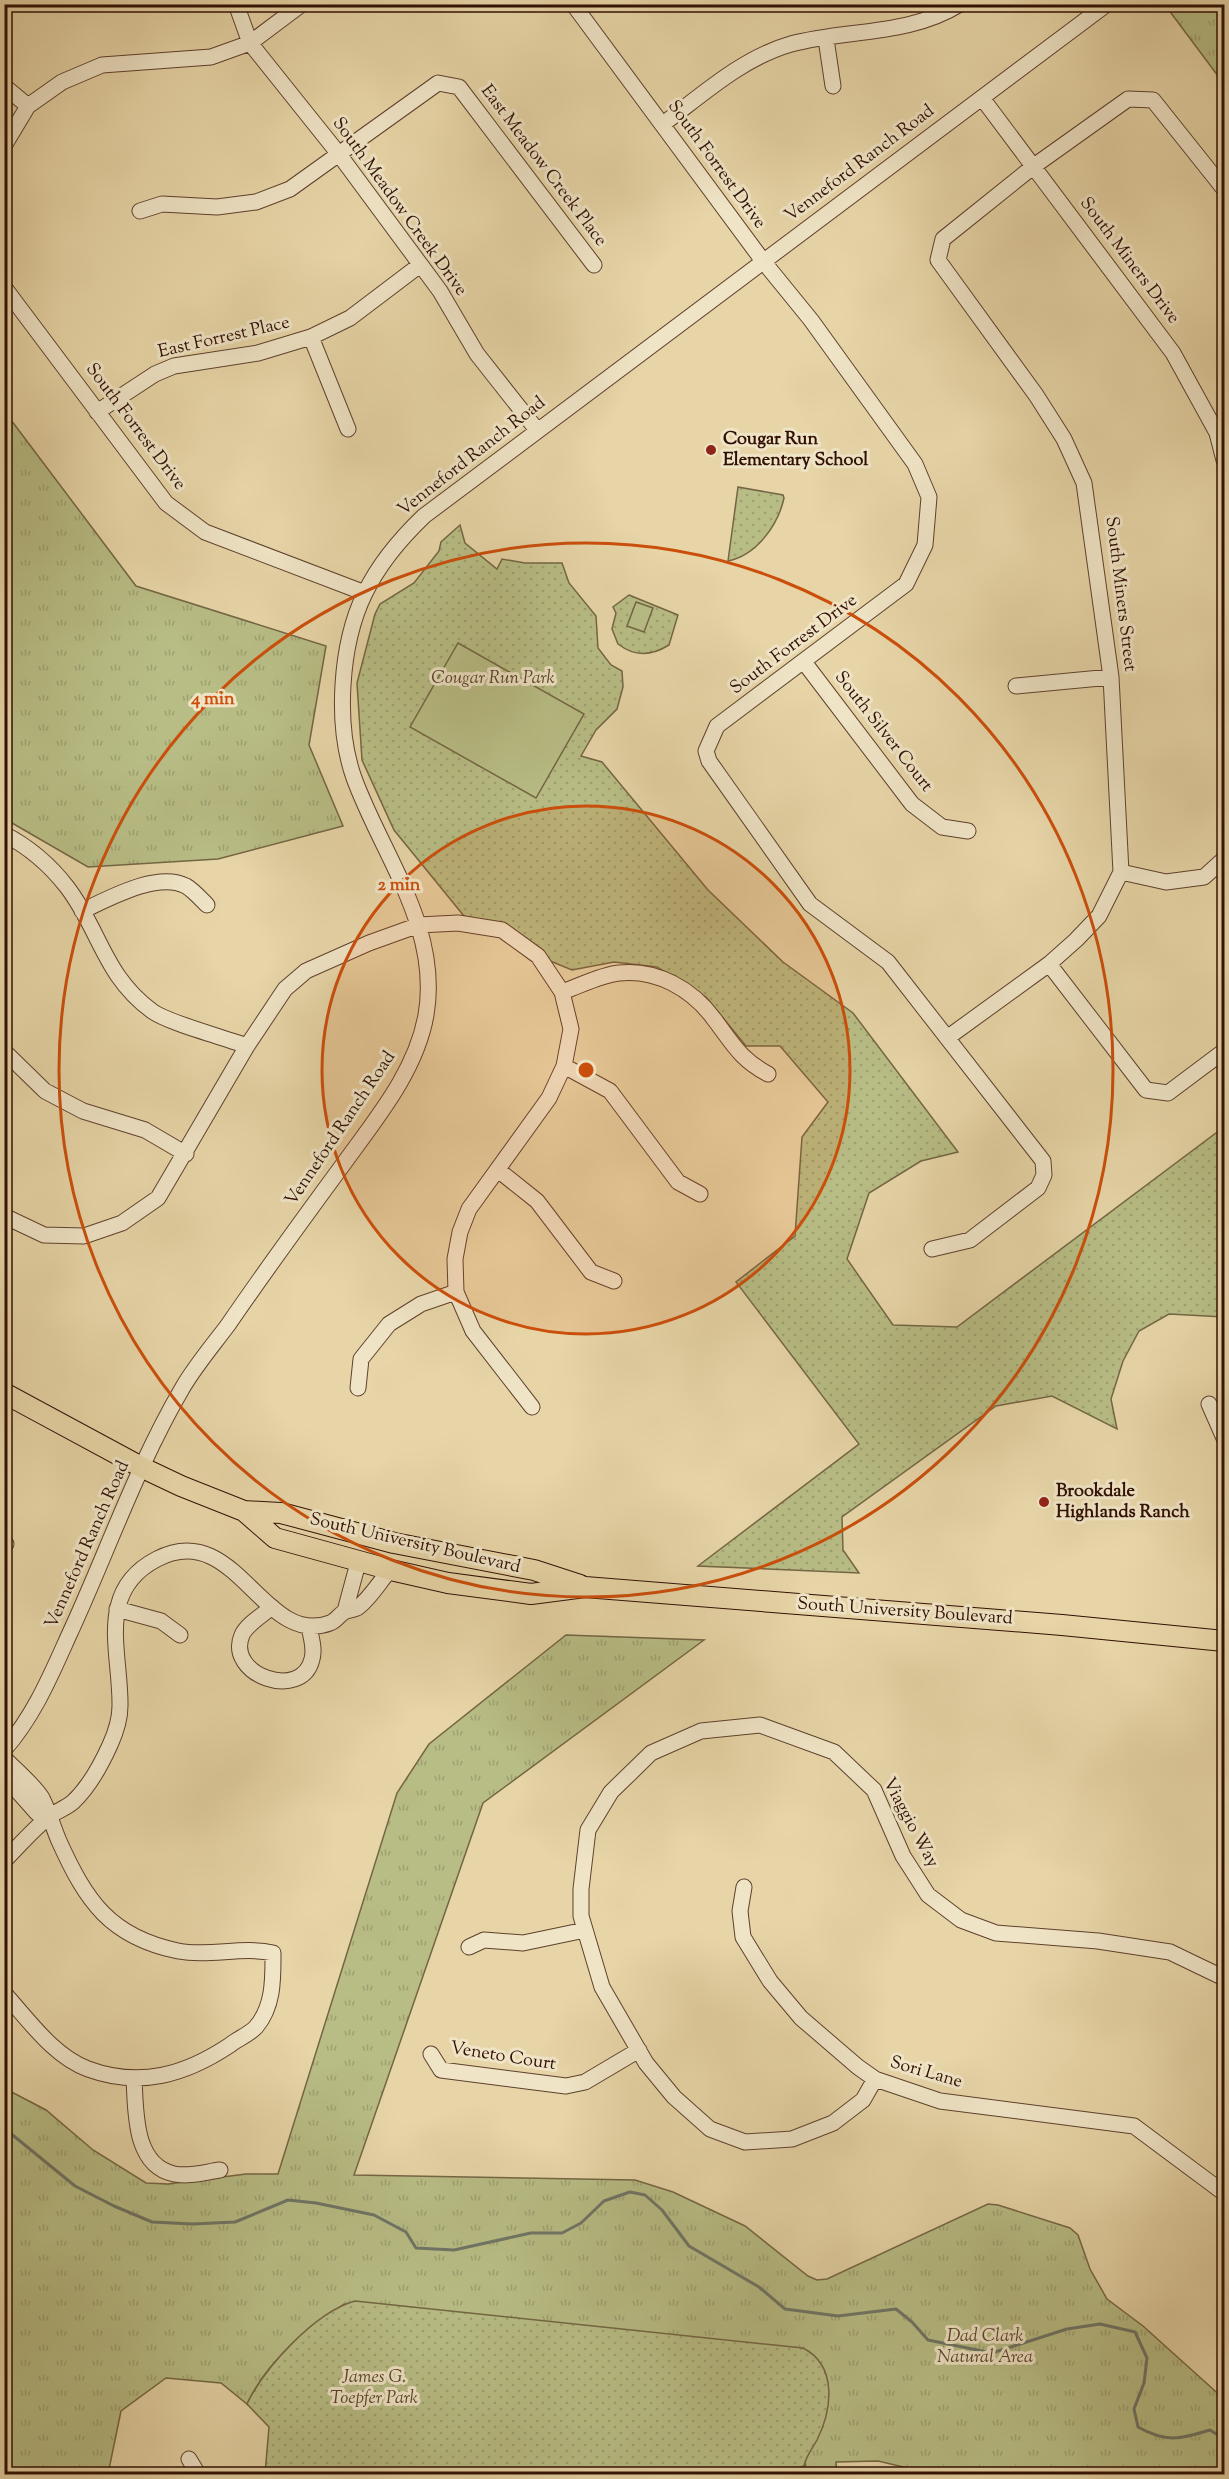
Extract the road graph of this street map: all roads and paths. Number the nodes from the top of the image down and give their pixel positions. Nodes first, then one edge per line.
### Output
1 (236, 4) edge
2 (302, 4) edge
3 (573, 4) edge
4 (960, 4) edge
5 (1107, 4) edge
6 (826, 39) junction
7 (250, 43) junction
8 (4, 86) edge
9 (833, 86) dead end
10 (982, 98) junction
11 (28, 106) junction
12 (663, 124) junction
13 (4, 146) edge
14 (338, 153) junction
15 (1034, 166) junction
16 (1224, 189) edge
17 (141, 211) dead end
18 (763, 261) junction
19 (420, 265) junction
20 (594, 265) dead end
21 (4, 287) edge
22 (311, 337) junction
23 (97, 412) junction
24 (348, 429) dead end
25 (537, 430) junction
26 (1224, 460) edge
27 (365, 593) junction
28 (804, 662) junction
29 (1111, 677) junction
30 (1016, 686) dead end
31 (968, 831) dead end
32 (4, 834) edge
33 (1224, 859) edge
34 (1122, 872) junction
35 (207, 905) dead end
36 (82, 911) junction
37 (419, 925) junction
38 (1049, 964) junction
39 (562, 992) junction
40 (947, 1038) junction
41 (247, 1046) junction
42 (4, 1051) edge
43 (1224, 1051) edge
44 (564, 1066) junction
45 (768, 1074) dead end
46 (186, 1154) junction
47 (498, 1170) junction
48 (700, 1194) dead end
49 (4, 1216) edge
50 (932, 1249) dead end
51 (614, 1281) dead end
52 (456, 1292) junction
53 (358, 1388) dead end
54 (4, 1393) edge
55 (1209, 1404) dead end
56 (532, 1407) dead end
57 (1224, 1438) edge
58 (143, 1468) junction
59 (244, 1511) junction
60 (358, 1563) junction
61 (499, 1565) junction
62 (390, 1570) junction
63 (585, 1587) junction
64 (272, 1607) junction
65 (117, 1609) junction
66 (345, 1611) junction
67 (309, 1627) junction
68 (180, 1635) dead end
69 (1224, 1641) edge
70 (4, 1750) edge
71 (4, 1758) edge
72 (4, 1776) edge
73 (49, 1816) junction
74 (4, 1861) edge
75 (744, 1887) dead end
76 (585, 1930) junction
77 (469, 1947) dead end
78 (1224, 1978) edge
79 (4, 1993) edge
80 (639, 2050) junction
81 (430, 2054) dead end
82 (134, 2079) junction
83 (876, 2079) junction
84 (220, 2170) dead end
85 (1224, 2193) edge
86 (189, 2459) dead end
87 (198, 2475) edge

1 - 7 street, South Meadow Creek Drive
2 - 7 street
3 - 12 street, South Forrest Drive
4 - 6 street
5 - 10 street, Venneford Ranch Road
6 - 9 street
6 - 12 street
7 - 11 street
7 - 14 street, South Meadow Creek Drive
8 - 11 street
10 - 15 street, South Miners Drive
10 - 18 street, Venneford Ranch Road
11 - 13 street
12 - 18 street, South Forrest Drive
14 - 17 street, East Meadow Creek Place
14 - 19 street, South Meadow Creek Drive
14 - 20 street, East Meadow Creek Place
15 - 16 street, South Miners Street
15 - 26 street, South Miners Drive
15 - 29 street, South Miners Street
18 - 25 street, Venneford Ranch Road
18 - 28 street, South Forrest Drive
19 - 22 street, East Forrest Place
19 - 25 street, South Meadow Creek Drive
21 - 23 street, South Forrest Drive
22 - 23 street, East Forrest Place
22 - 24 street
23 - 27 street, South Forrest Drive
25 - 27 street, Venneford Ranch Road
27 - 37 street, Venneford Ranch Road
28 - 31 street, South Silver Court
28 - 40 street, South Forrest Drive
29 - 30 street
29 - 34 street, South Miners Street
32 - 36 street
33 - 34 street
34 - 38 street
35 - 36 street
36 - 41 street
37 - 39 street
37 - 41 street
37 - 58 street, Venneford Ranch Road
38 - 40 street
38 - 43 street
39 - 44 street
39 - 45 street
40 - 50 street, South Forrest Drive
41 - 46 street
42 - 46 street
44 - 47 street
44 - 48 street
46 - 49 street
47 - 51 street
47 - 52 street
52 - 53 street
52 - 56 street
54 - 58 main road, South University Boulevard
55 - 57 street
58 - 59 main road, South University Boulevard
58 - 70 street, Venneford Ranch Road
59 - 60 main road, South University Boulevard
59 - 61 main road, South University Boulevard
60 - 61 main road
60 - 62 main road, South University Boulevard
60 - 66 street
61 - 63 main road, South University Boulevard
62 - 63 main road, South University Boulevard
62 - 66 street
63 - 69 main road, South University Boulevard
64 - 65 street
64 - 67 street
64 - 67 street
65 - 68 street
65 - 73 street
66 - 67 street
71 - 73 street
72 - 73 street
73 - 74 street
73 - 82 street
75 - 83 street, Sori Lane
76 - 77 street
76 - 78 street, Viaggio Way
76 - 80 street, Viaggio Way
79 - 82 street
80 - 81 street, Veneto Court
80 - 83 street, Viaggio Way
82 - 84 street
83 - 85 street, Sori Lane
86 - 87 street

